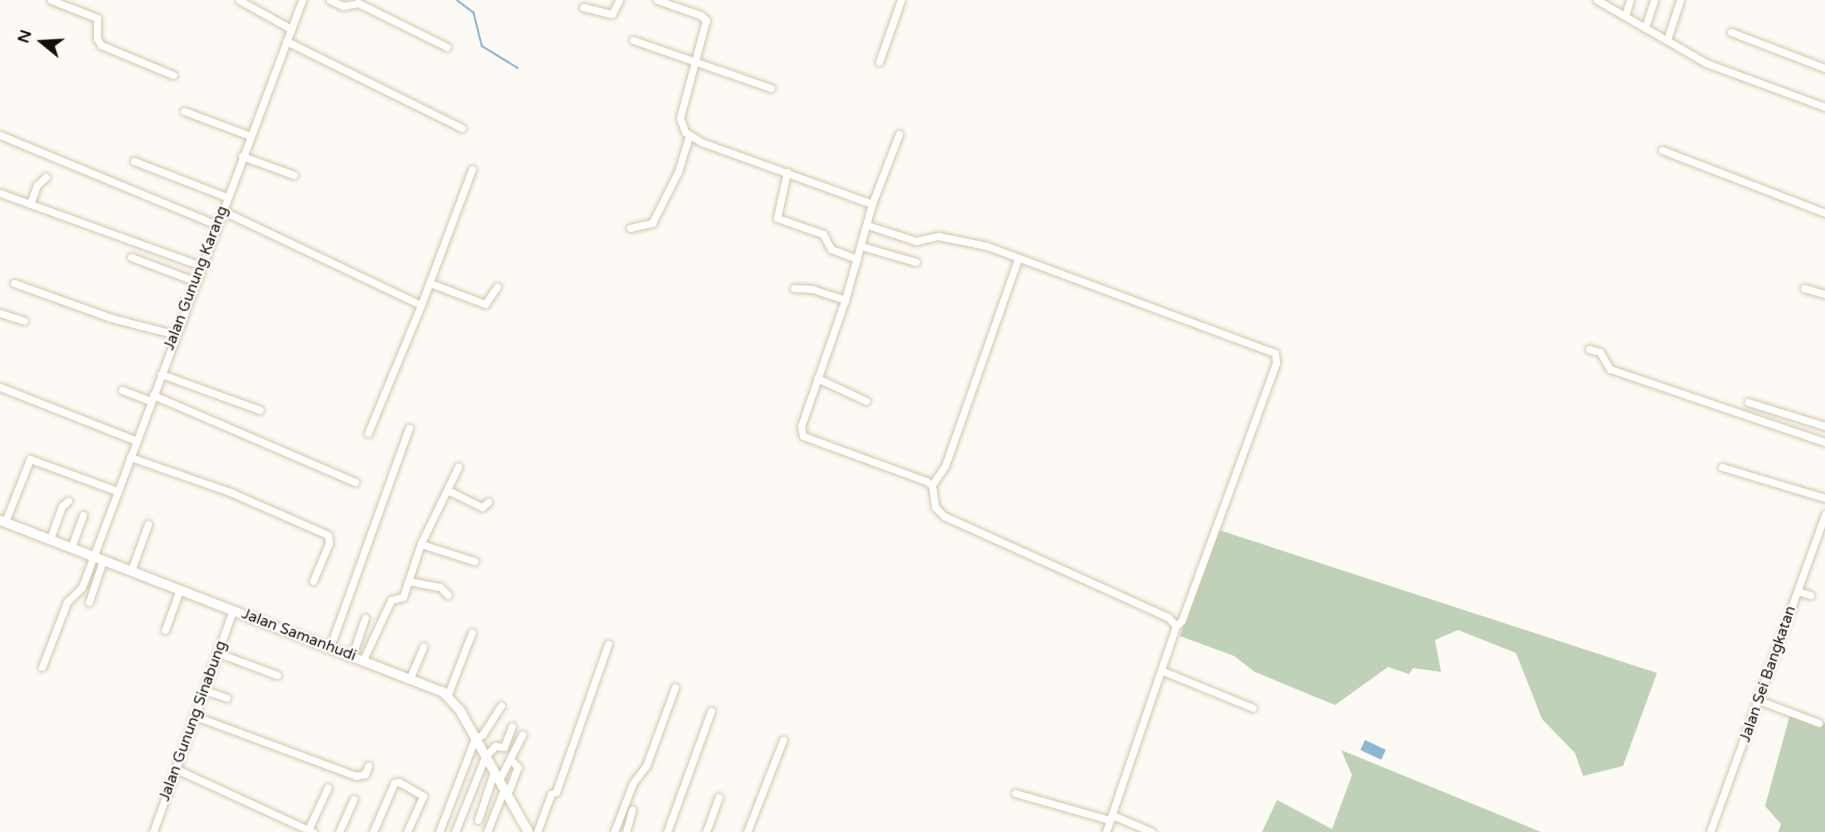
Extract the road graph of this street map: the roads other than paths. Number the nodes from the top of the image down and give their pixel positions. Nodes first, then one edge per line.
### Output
1 (51, 0) edge
2 (239, 0) edge
3 (302, 0) edge
4 (330, 0) edge
5 (619, 0) edge
6 (657, 0) edge
7 (902, 0) edge
8 (1630, 0) edge
9 (1654, 0) edge
10 (1680, 0) edge
11 (1601, 1) edge
12 (582, 8) dead end
13 (1625, 16) junction
14 (1645, 28) junction
15 (291, 29) junction
16 (1731, 32) dead end
17 (633, 40) dead end
18 (1667, 40) junction
19 (286, 41) junction
20 (447, 47) dead end
21 (879, 62) dead end
22 (696, 63) junction
23 (1825, 68) edge
24 (173, 75) dead end
25 (771, 88) dead end
26 (1825, 107) edge
27 (184, 111) dead end
28 (462, 128) dead end
29 (899, 134) dead end
30 (0, 135) edge
31 (689, 135) junction
32 (250, 136) junction
33 (1662, 150) dead end
34 (243, 156) junction
35 (134, 160) dead end
36 (472, 169) dead end
37 (787, 172) junction
38 (294, 175) dead end
39 (46, 177) dead end
40 (0, 193) edge
41 (227, 197) junction
42 (30, 204) junction
43 (873, 204) junction
44 (223, 211) junction
45 (1825, 213) edge
46 (217, 225) junction
47 (867, 225) junction
48 (630, 228) dead end
49 (861, 246) junction
50 (131, 257) dead end
51 (857, 259) junction
52 (1018, 259) junction
53 (916, 262) dead end
54 (202, 266) junction
55 (195, 280) junction
56 (14, 283) dead end
57 (430, 283) junction
58 (497, 287) dead end
59 (794, 288) dead end
60 (1804, 288) dead end
61 (1825, 294) edge
62 (845, 300) junction
63 (421, 304) junction
64 (0, 313) edge
65 (24, 321) dead end
66 (174, 334) junction
67 (1589, 350) dead end
68 (161, 374) junction
69 (817, 378) junction
70 (0, 387) edge
71 (123, 390) dead end
72 (152, 398) junction
73 (866, 401) dead end
74 (1748, 402) dead end
75 (260, 410) dead end
76 (1825, 426) edge
77 (408, 428) dead end
78 (368, 433) dead end
79 (137, 441) junction
80 (1825, 442) edge
81 (130, 457) junction
82 (458, 467) dead end
83 (1722, 467) dead end
84 (355, 482) dead end
85 (932, 485) junction
86 (447, 490) junction
87 (117, 491) junction
88 (1825, 498) edge
89 (68, 501) dead end
90 (488, 502) dead end
91 (1825, 514) edge
92 (83, 515) dead end
93 (3, 521) edge
94 (148, 524) dead end
95 (50, 539) junction
96 (421, 544) junction
97 (71, 548) junction
98 (93, 556) junction
99 (103, 560) junction
100 (474, 561) dead end
101 (131, 571) junction
102 (314, 581) dead end
103 (408, 581) junction
104 (180, 590) junction
105 (1797, 591) junction
106 (448, 595) dead end
107 (1810, 595) dead end
108 (89, 602) dead end
109 (233, 610) junction
110 (365, 618) dead end
111 (1176, 626) junction
112 (165, 630) dead end
113 (472, 632) dead end
114 (608, 644) dead end
115 (423, 646) dead end
116 (330, 647) junction
117 (218, 653) junction
118 (352, 656) junction
119 (363, 660) junction
120 (42, 667) dead end
121 (1163, 671) junction
122 (277, 675) dead end
123 (410, 678) junction
124 (675, 687) dead end
125 (204, 690) junction
126 (448, 694) junction
127 (227, 698) dead end
128 (1758, 699) junction
129 (501, 706) dead end
130 (1253, 708) dead end
131 (711, 711) dead end
132 (195, 716) junction
133 (1819, 723) dead end
134 (512, 726) dead end
135 (522, 735) dead end
136 (475, 738) junction
137 (783, 740) dead end
138 (485, 757) junction
139 (511, 760) junction
140 (368, 766) dead end
141 (176, 769) junction
142 (501, 784) junction
143 (328, 787) dead end
144 (1015, 793) dead end
145 (718, 797) dead end
146 (354, 799) dead end
147 (632, 810) dead end
148 (1111, 818) junction
149 (478, 820) dead end
150 (540, 824) junction
151 (311, 831) edge
152 (153, 832) edge
153 (339, 832) edge
154 (373, 832) edge
155 (407, 832) edge
156 (439, 832) edge
157 (455, 832) edge
158 (487, 832) edge
159 (528, 832) edge
160 (537, 832) edge
161 (544, 832) edge
162 (614, 832) edge
163 (626, 832) edge
164 (667, 832) edge
165 (706, 832) edge
166 (747, 832) edge
167 (1106, 832) edge
168 (1152, 832) edge
169 (1710, 832) edge

1 - 24 street
2 - 15 street
3 - 15 street, Jalan Gunung Karang
4 - 20 street
5 - 12 street
6 - 22 street
7 - 21 street
8 - 13 street
9 - 14 street
10 - 18 street
11 - 13 street
13 - 14 street
14 - 18 street
15 - 19 street, Jalan Gunung Karang
16 - 23 street
17 - 22 street
18 - 26 street
19 - 28 street
19 - 32 street, Jalan Gunung Karang
22 - 25 street
22 - 31 street
27 - 32 street
29 - 43 street
30 - 46 street
31 - 37 street
31 - 48 street
32 - 34 street, Jalan Gunung Karang
33 - 45 street
34 - 38 street
34 - 41 street, Jalan Gunung Karang
35 - 41 street
36 - 57 street
37 - 43 street
37 - 51 street
39 - 42 street
40 - 42 street
41 - 44 street, Jalan Gunung Karang
42 - 54 street
43 - 47 street
44 - 46 street, Jalan Gunung Karang
44 - 63 street
46 - 54 street, Jalan Gunung Karang
47 - 49 street
47 - 52 street
49 - 51 street
49 - 53 street
50 - 55 street
51 - 62 street
52 - 85 street
52 - 111 street
54 - 55 street, Jalan Gunung Karang
55 - 66 street, Jalan Gunung Karang
56 - 66 street
57 - 58 street
57 - 63 street
59 - 62 street
60 - 61 street
62 - 69 street
63 - 78 street
64 - 65 street
66 - 68 street, Jalan Gunung Karang
67 - 80 street
68 - 72 street, Jalan Gunung Karang
68 - 75 street
69 - 73 street
69 - 85 street
70 - 79 street
71 - 72 street
72 - 79 street, Jalan Gunung Karang
72 - 84 street
74 - 76 street
77 - 116 street
79 - 81 street, Jalan Gunung Karang
81 - 87 street, Jalan Gunung Karang
81 - 102 street
82 - 86 street
83 - 88 street
85 - 111 street
86 - 90 street
86 - 96 street
87 - 93 street
87 - 98 street, Jalan Gunung Karang
89 - 95 street
91 - 105 street, Jalan Sei Bangkatan
92 - 97 street
93 - 95 street, Jalan Samanhudi
94 - 101 street
95 - 97 street, Jalan Samanhudi
96 - 100 street
96 - 103 street
97 - 98 street, Jalan Samanhudi
98 - 99 street, Jalan Samanhudi
98 - 120 street, Jalan Gunung Karang
99 - 101 street, Jalan Samanhudi
99 - 108 street
101 - 104 street, Jalan Samanhudi
103 - 106 street
103 - 119 street
104 - 109 street, Jalan Samanhudi
104 - 112 street
105 - 107 street
105 - 128 street, Jalan Sei Bangkatan
109 - 116 street, Jalan Samanhudi
109 - 117 street, Jalan Gunung Sinabung
110 - 118 street
111 - 121 street
113 - 126 street
114 - 150 street
115 - 123 street
116 - 118 street, Jalan Samanhudi
117 - 122 street
117 - 125 street, Jalan Gunung Sinabung
118 - 119 street, Jalan Samanhudi
119 - 123 street, Jalan Samanhudi
121 - 130 street
121 - 148 street
123 - 126 street, Jalan Samanhudi
124 - 162 street
125 - 127 street
125 - 132 street, Jalan Gunung Sinabung
126 - 136 street
128 - 133 street
128 - 169 street, Jalan Sei Bangkatan
129 - 136 street
131 - 164 street
132 - 140 street
132 - 141 street, Jalan Gunung Sinabung
134 - 138 street
135 - 139 street
136 - 138 street
136 - 156 street
137 - 166 street
138 - 142 street
138 - 157 street
139 - 142 street
139 - 142 street
141 - 151 street
141 - 152 street, Jalan Gunung Sinabung
142 - 149 street
142 - 158 street
142 - 159 street
143 - 151 street
144 - 148 street
145 - 165 street
146 - 153 street
147 - 163 street
148 - 167 street
148 - 168 street
150 - 160 street
150 - 161 street
154 - 155 street

